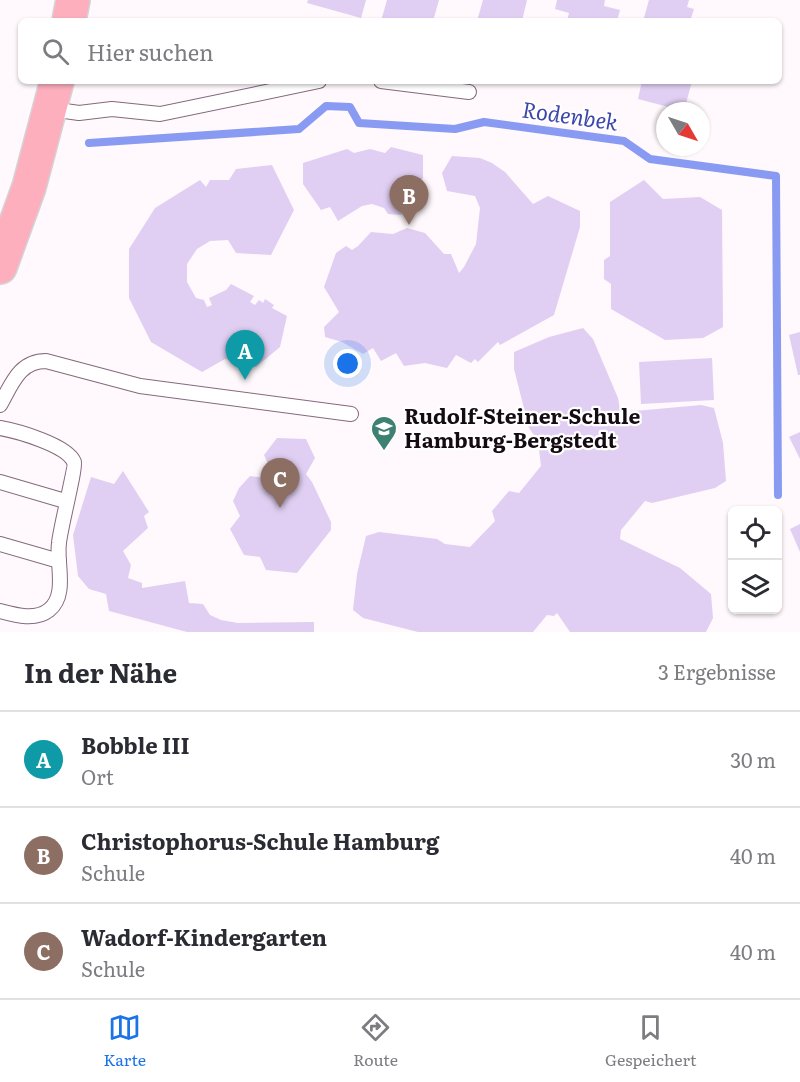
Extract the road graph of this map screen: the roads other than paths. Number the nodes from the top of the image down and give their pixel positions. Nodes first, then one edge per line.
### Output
1 (73, 0) edge
2 (70, 18) edge
3 (305, 84) edge
4 (405, 84) edge
5 (469, 92) dead end
6 (54, 95) edge
7 (0, 267) edge
8 (0, 405) edge
9 (351, 414) dead end
10 (0, 428) edge
11 (0, 482) edge
12 (65, 501) junction
13 (0, 544) edge
14 (59, 561) junction
15 (0, 611) edge

1 - 2 main road
3 - 6 lane
4 - 5 lane
6 - 7 main road
8 - 9 lane
10 - 12 lane
11 - 12 lane
12 - 14 lane
13 - 14 lane
14 - 15 lane

